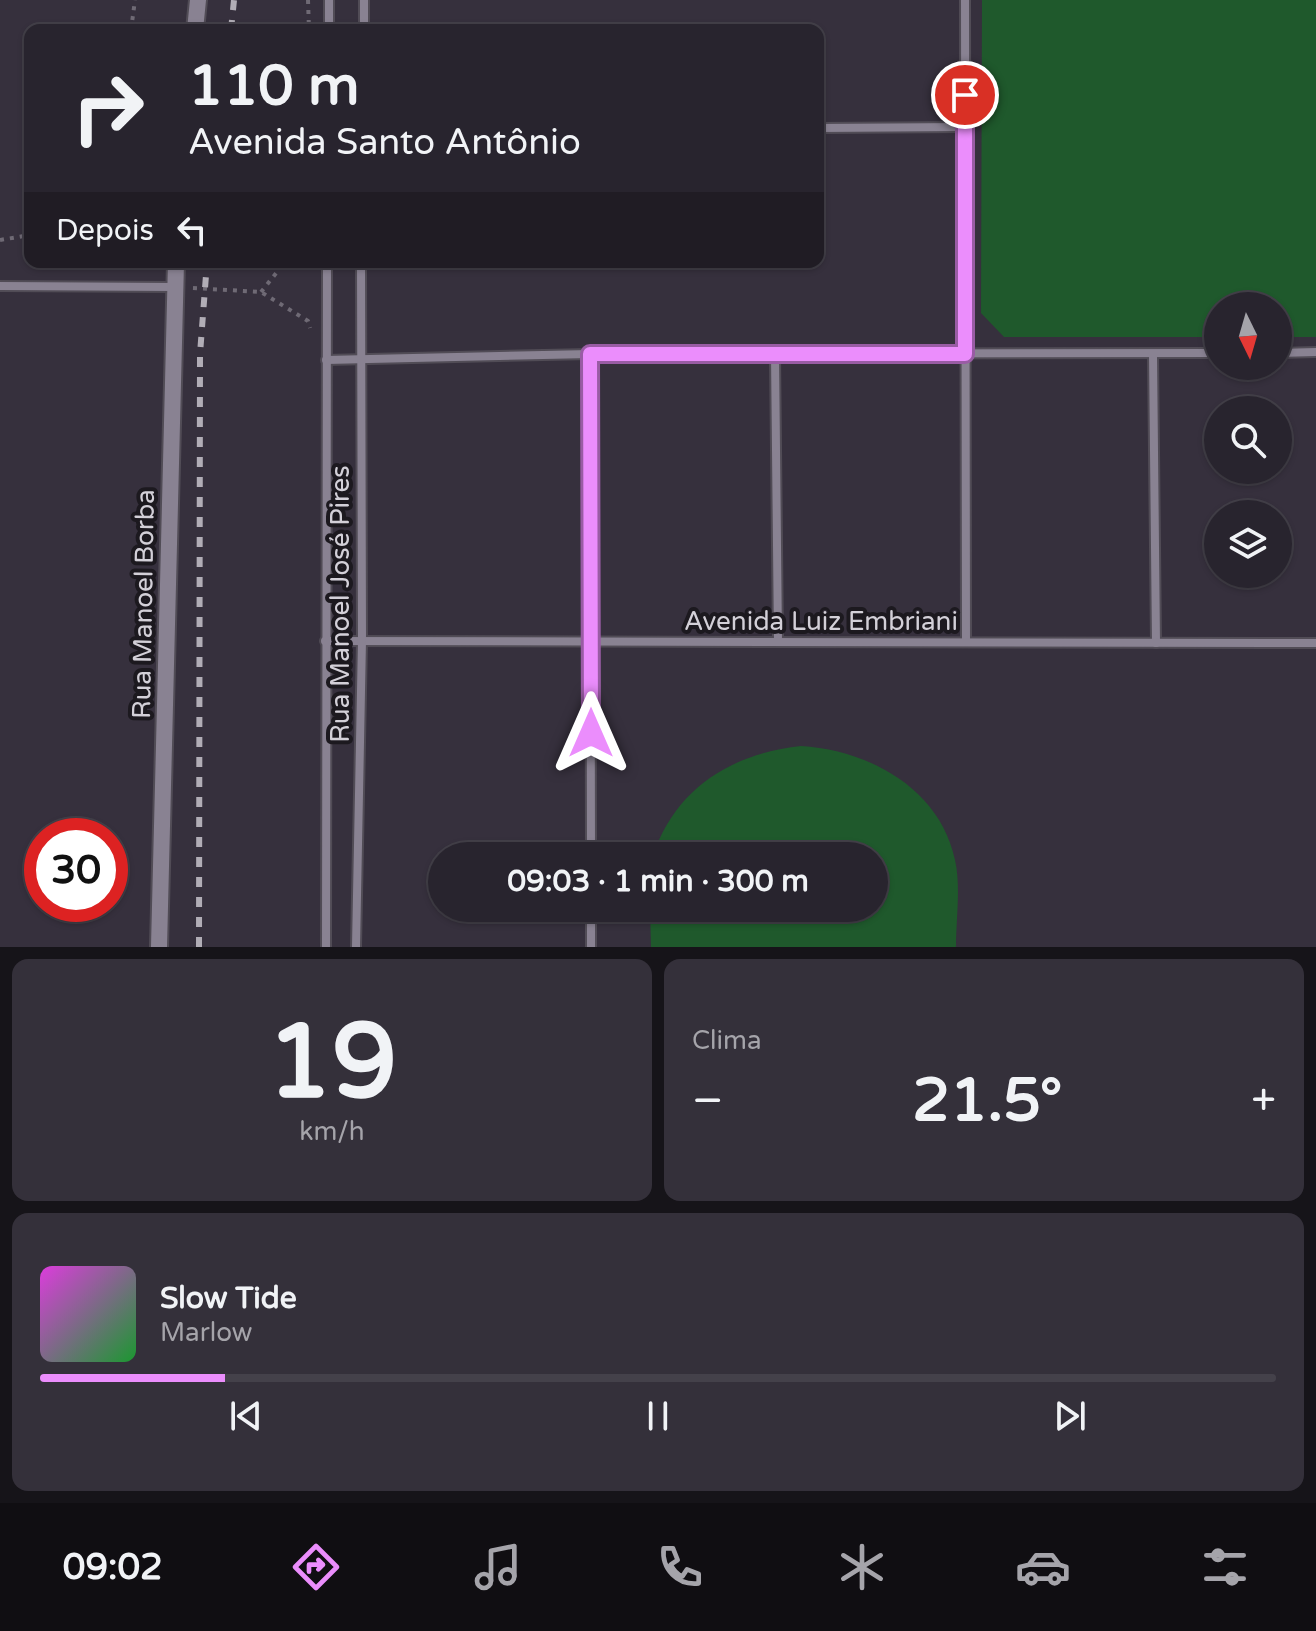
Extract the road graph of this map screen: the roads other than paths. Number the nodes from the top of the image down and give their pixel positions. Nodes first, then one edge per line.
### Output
1 (198, 0) edge
2 (329, 0) edge
3 (364, 0) edge
4 (965, 0) edge
5 (196, 24) edge
6 (329, 24) edge
7 (364, 24) edge
8 (965, 127) junction
9 (824, 128) edge
10 (176, 268) edge
11 (327, 268) edge
12 (361, 268) edge
13 (0, 286) edge
14 (174, 287) junction
15 (1316, 352) edge
16 (1204, 353) edge
17 (1292, 353) edge
18 (590, 354) junction
19 (775, 354) junction
20 (965, 354) junction
21 (1153, 354) junction
22 (360, 359) junction
23 (326, 360) junction
24 (362, 640) junction
25 (592, 640) junction
26 (778, 640) junction
27 (325, 641) junction
28 (966, 642) junction
29 (1156, 643) junction
30 (1316, 643) edge
31 (591, 842) edge
32 (591, 922) edge
33 (159, 947) edge
34 (326, 947) edge
35 (356, 947) edge
36 (591, 947) edge

1 - 5 main road
2 - 6 street
3 - 7 street
4 - 8 street
8 - 9 street
8 - 20 street
10 - 14 main road, Rua Manoel Borba
11 - 23 street, Rua Manoel José Pires
12 - 22 street, Rua Manoel José Pires
13 - 14 street
14 - 33 main road, Rua Manoel Borba
15 - 17 street
16 - 21 street
18 - 19 street
18 - 22 street
18 - 25 street
19 - 20 street
19 - 26 street
20 - 21 street
20 - 28 street
21 - 29 street
22 - 23 street
22 - 24 street, Rua Manoel José Pires
23 - 27 street, Rua Manoel José Pires
24 - 25 street, Avenida Luiz Embriani
24 - 27 street, Avenida Luiz Embriani
24 - 35 street, Rua Manoel José Pires
25 - 26 street, Avenida Luiz Embriani
25 - 31 street
26 - 28 street, Avenida Luiz Embriani
27 - 34 street, Rua Manoel José Pires
28 - 29 street, Avenida Luiz Embriani
29 - 30 street, Avenida Luiz Embriani
32 - 36 street

